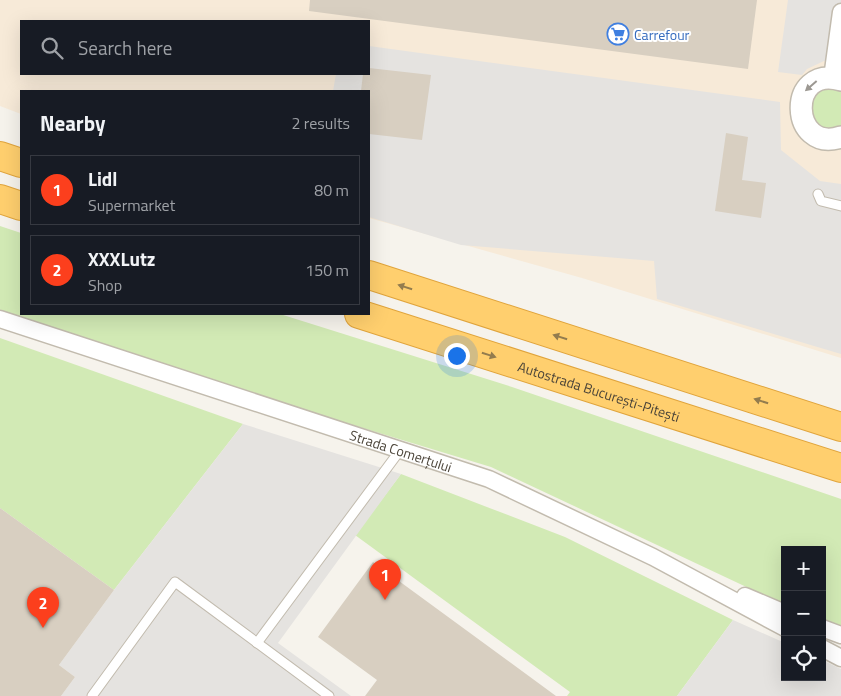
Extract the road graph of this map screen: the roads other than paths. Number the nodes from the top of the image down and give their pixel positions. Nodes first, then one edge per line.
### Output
1 (841, 12) edge
2 (837, 79) edge
3 (841, 137) edge
4 (0, 156) edge
5 (20, 163) edge
6 (818, 194) dead end
7 (0, 200) edge
8 (20, 206) edge
9 (841, 206) edge
10 (370, 275) edge
11 (362, 315) edge
12 (0, 319) edge
13 (606, 352) junction
14 (595, 389) junction
15 (841, 408) edge
16 (841, 427) edge
17 (401, 449) junction
18 (841, 468) edge
19 (841, 484) edge
20 (653, 557) junction
21 (781, 611) edge
22 (781, 626) edge
23 (826, 629) edge
24 (841, 635) edge
25 (257, 643) junction
26 (826, 650) edge
27 (841, 658) edge
28 (92, 696) edge
29 (329, 696) edge

1 - 2 street
2 -> 3 street
4 - 5 highway
6 - 9 lane
7 - 8 highway
13 -> 10 highway
11 -> 14 highway, Autostrada București-Pitești
12 - 17 street, Strada Comerțului
13 - 15 highway
16 -> 13 highway
14 - 18 highway, Autostrada București-Pitești
14 - 19 highway
17 - 20 street, Strada Comerțului
17 - 25 lane
20 - 21 street
20 - 22 street, Strada Comerțului
23 - 24 street
25 - 28 lane
25 - 29 lane
26 - 27 street

